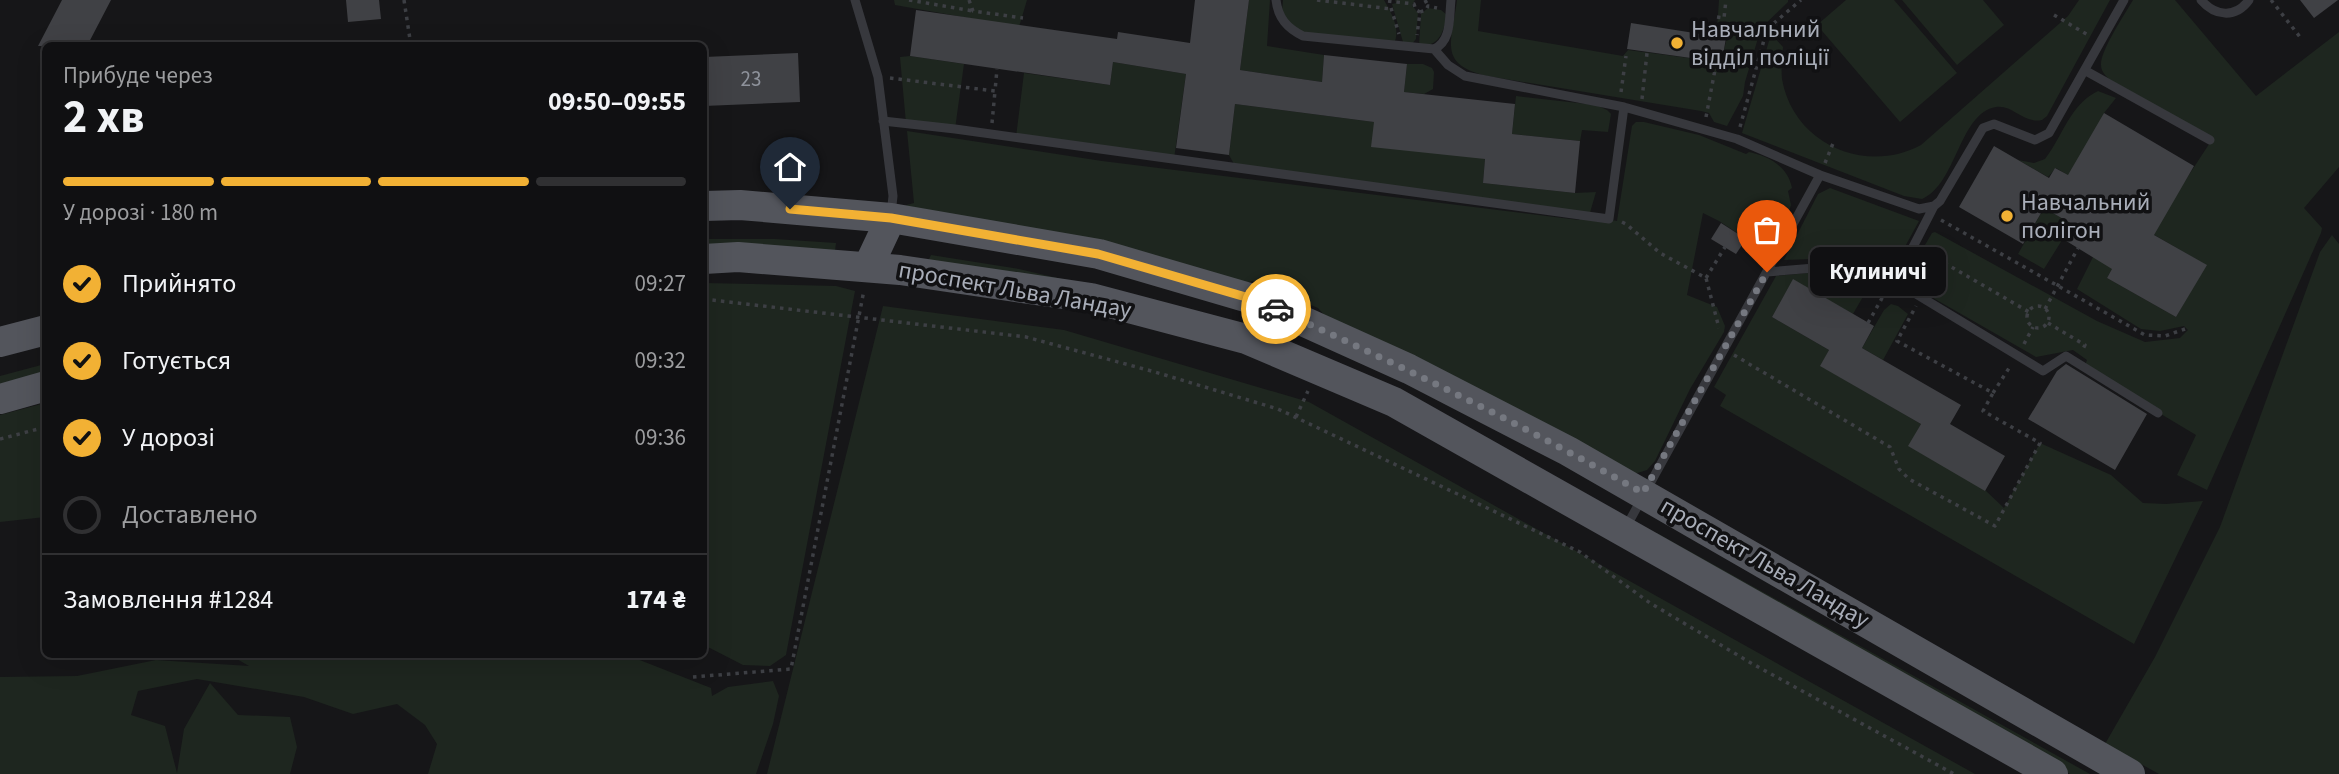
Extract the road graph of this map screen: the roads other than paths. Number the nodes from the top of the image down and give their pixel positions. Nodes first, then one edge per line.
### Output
1 (855, 0) edge
2 (1276, 0) edge
3 (1451, 0) edge
4 (2124, 0) edge
5 (2201, 0) edge
6 (2249, 0) edge
7 (1434, 49) junction
8 (2086, 71) junction
9 (1622, 106) junction
10 (884, 121) junction
11 (2210, 140) dead end
12 (1820, 174) junction
13 (707, 206) edge
14 (1932, 210) junction
15 (891, 218) junction
16 (707, 259) edge
17 (868, 267) junction
18 (1767, 272) junction
19 (1894, 281) junction
20 (42, 331) edge
21 (0, 342) edge
22 (42, 387) edge
23 (0, 398) edge
24 (2158, 413) dead end
25 (1643, 493) junction
26 (1624, 531) junction
27 (2053, 774) edge
28 (2130, 774) edge

1 - 10 lane
2 - 7 lane
3 - 7 lane
4 - 8 lane
5 - 6 lane
7 - 9 lane
8 - 11 lane
8 - 14 lane
9 - 10 lane
9 - 12 lane
10 - 15 lane
12 - 14 lane
12 - 18 lane
13 - 15 main road, проспект Льва Ландау
14 - 19 lane
15 - 17 main road
15 - 25 main road, проспект Льва Ландау
16 - 17 main road, проспект Льва Ландау
17 - 26 main road, проспект Льва Ландау
18 - 19 lane
18 - 25 lane
19 - 24 lane
20 - 21 main road
22 - 23 main road
25 - 26 lane
25 - 28 main road, проспект Льва Ландау
26 - 27 main road, проспект Льва Ландау

